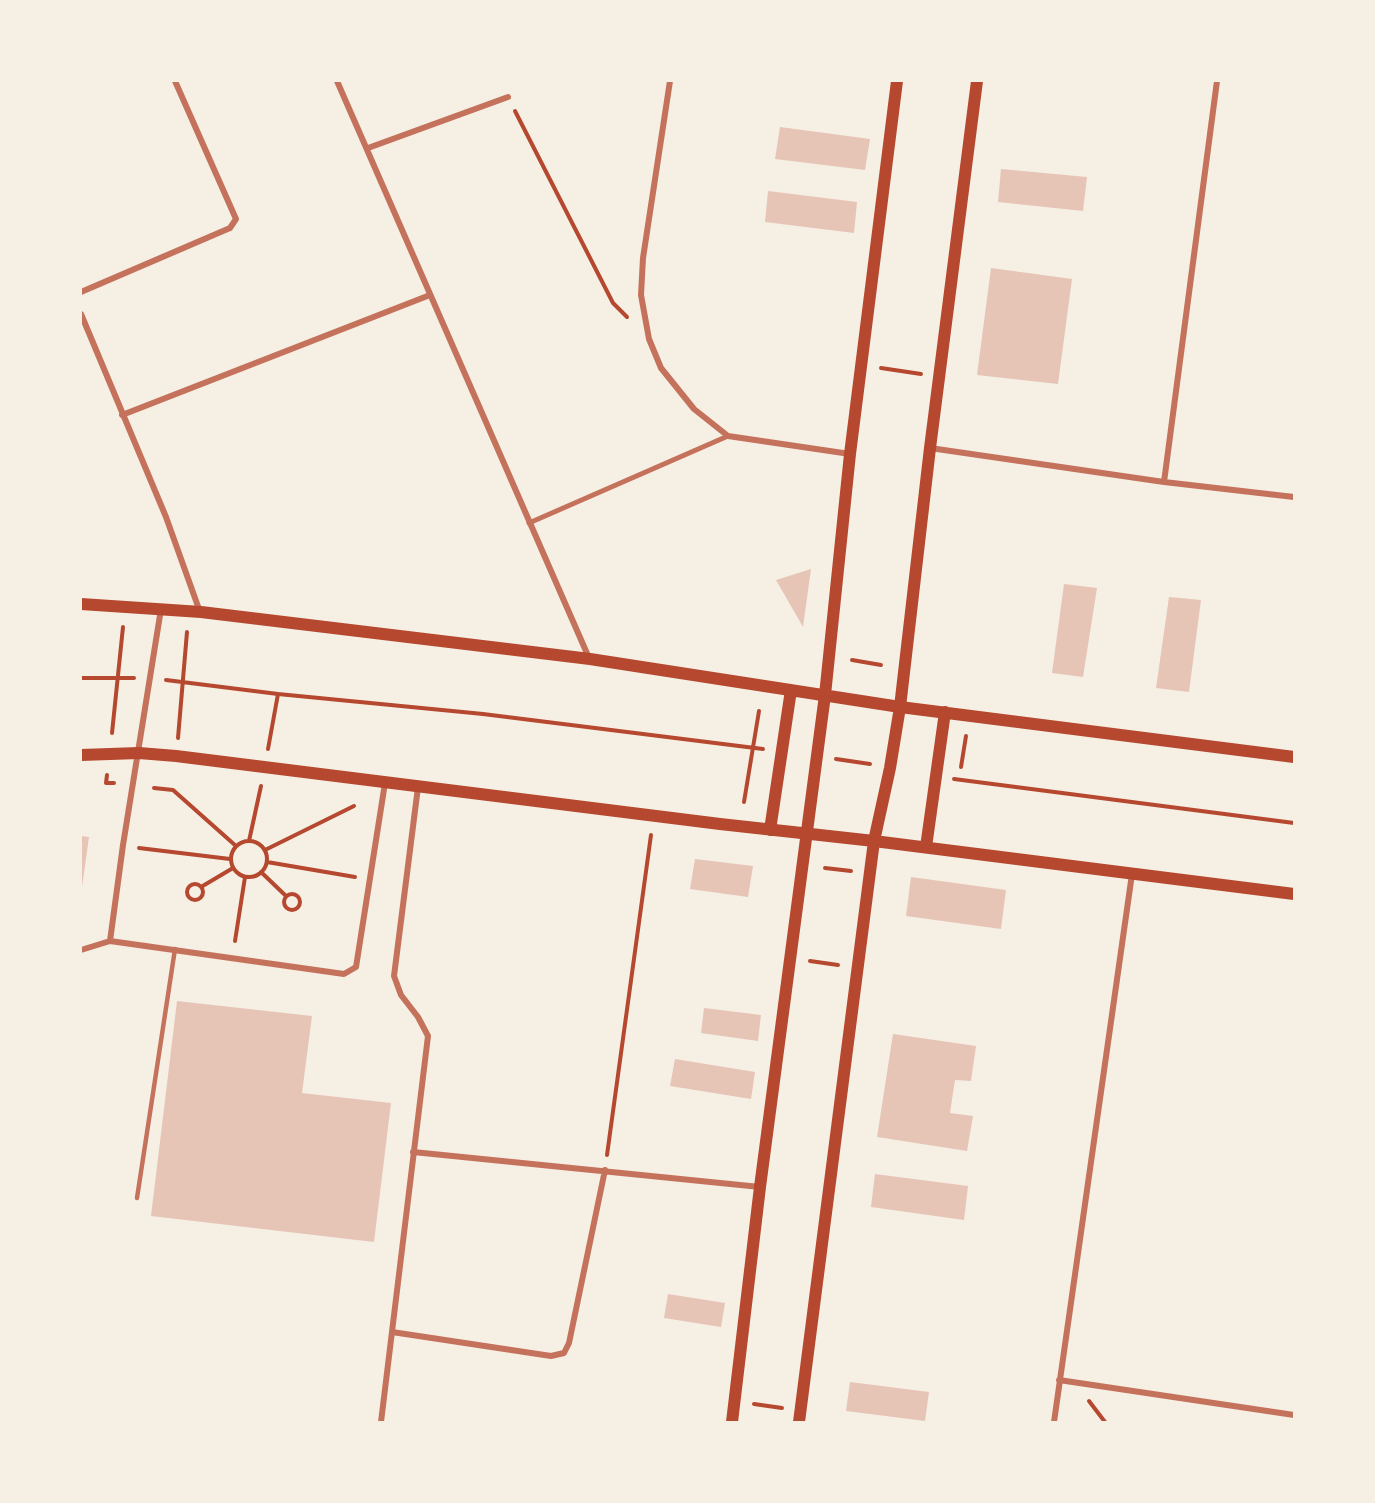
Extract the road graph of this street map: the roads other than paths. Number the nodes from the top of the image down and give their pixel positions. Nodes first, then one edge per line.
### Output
1 (175, 81) edge
2 (337, 81) edge
3 (670, 81) edge
4 (897, 81) edge
5 (977, 81) edge
6 (1217, 81) edge
7 (508, 97) road end
8 (368, 148) junction
9 (81, 292) edge
10 (429, 296) junction
11 (81, 314) edge
12 (122, 415) junction
13 (728, 436) junction
14 (930, 448) junction
15 (850, 454) junction
16 (1164, 482) junction
17 (1294, 497) edge
18 (529, 523) junction
19 (81, 604) edge
20 (161, 609) junction
21 (201, 612) junction
22 (590, 659) junction
23 (791, 690) junction
24 (825, 695) junction
25 (900, 707) junction
26 (945, 712) junction
27 (139, 753) junction
28 (81, 755) edge
29 (1294, 757) edge
30 (384, 783) junction
31 (418, 788) junction
32 (770, 830) junction
33 (807, 834) junction
34 (874, 841) junction
35 (926, 847) junction
36 (1132, 874) junction
37 (1294, 894) edge
38 (110, 941) junction
39 (175, 949) junction
40 (81, 950) edge
41 (413, 1152) junction
42 (605, 1170) junction
43 (760, 1186) junction
44 (137, 1198) dead end
45 (392, 1332) junction
46 (1059, 1380) junction
47 (1294, 1415) edge
48 (800, 1416) edge
49 (381, 1422) edge
50 (732, 1422) edge
51 (1054, 1422) edge

1 - 9 street
2 - 8 street
3 - 13 street
4 - 15 main road
5 - 14 main road
6 - 16 street
7 - 8 street
8 - 10 street
10 - 12 street
10 - 18 street
11 - 12 street
12 - 21 street
13 - 15 street
13 - 18 street
14 - 16 street
14 - 25 main road
15 - 24 main road
16 - 17 street
18 - 22 street
19 - 20 main road
20 - 21 main road
20 - 27 street
21 - 22 main road
22 - 23 main road
23 - 24 main road
23 - 32 main road
24 - 25 main road
24 - 33 main road
25 - 26 main road
25 - 34 main road
26 - 29 main road
26 - 35 main road
27 - 28 main road
27 - 30 main road
27 - 38 street
30 - 31 main road
30 - 39 street
31 - 32 main road
31 - 41 street
32 - 33 main road
33 - 34 main road
33 - 43 main road
34 - 35 main road
34 - 48 main road
35 - 36 main road
36 - 37 main road
36 - 46 street
38 - 39 street
38 - 40 street
39 - 44 lane
41 - 42 street
41 - 45 street
42 - 43 street
42 - 45 street
43 - 50 main road
45 - 49 street
46 - 47 street
46 - 51 street

